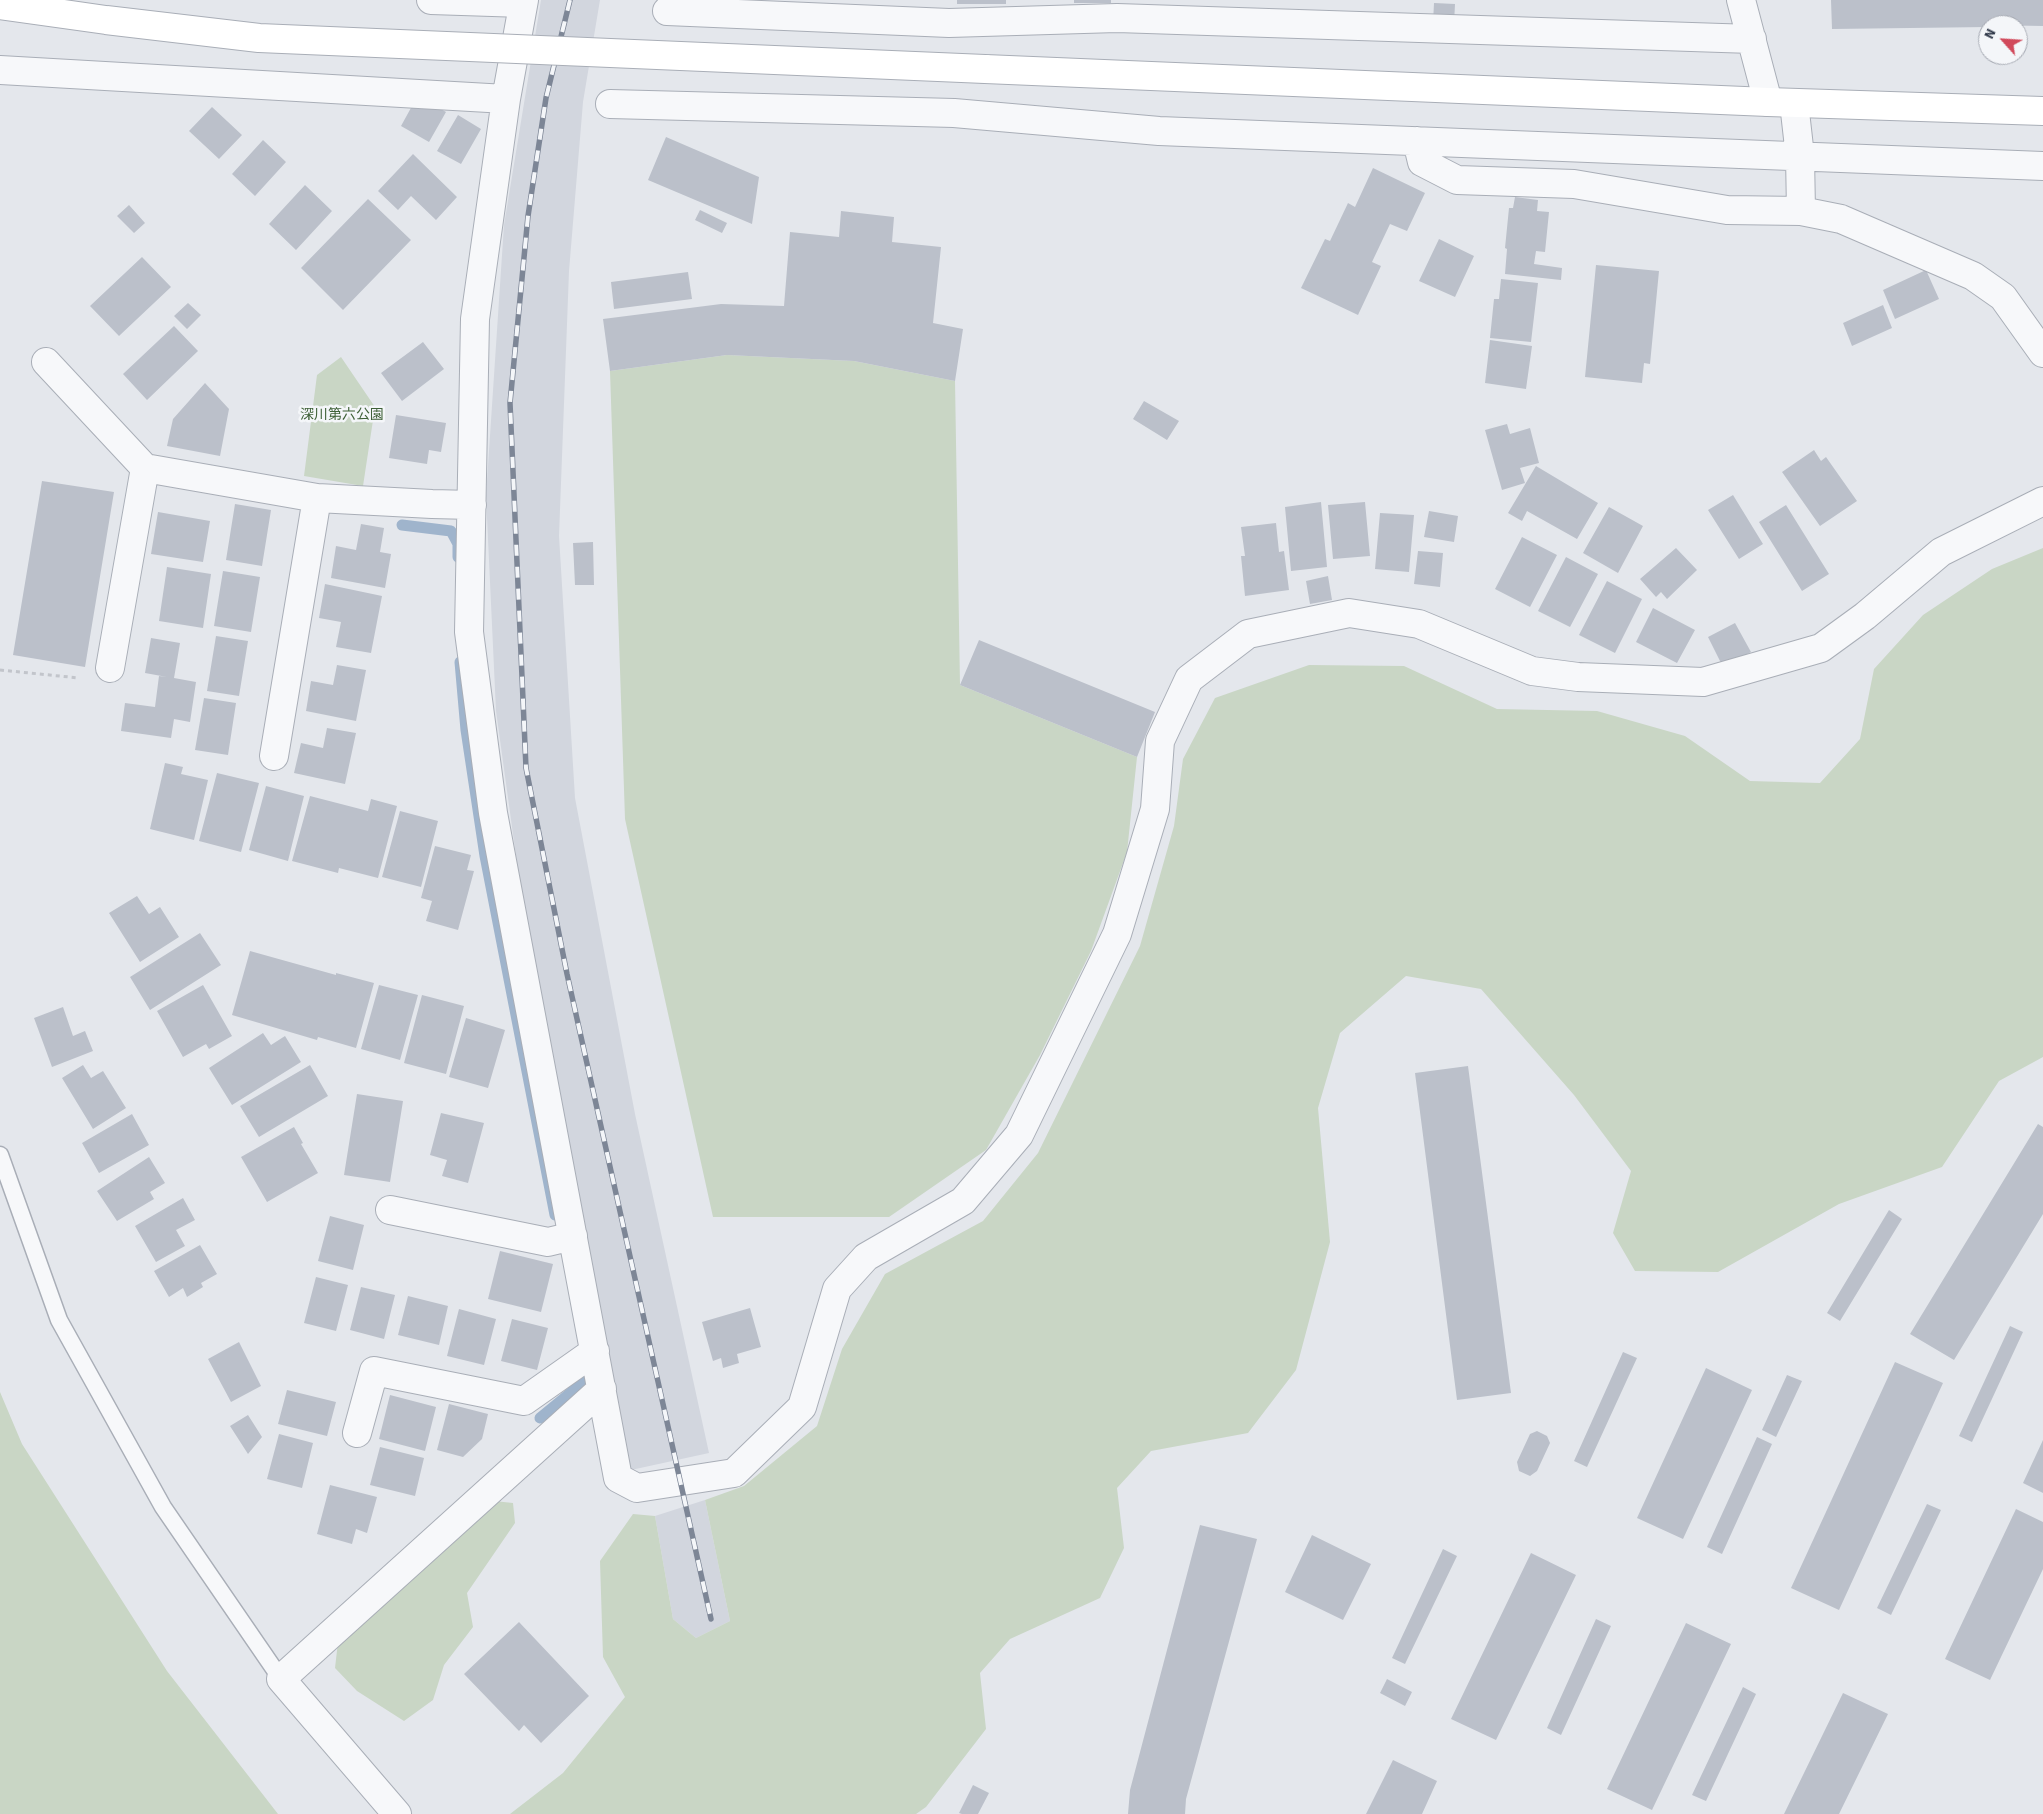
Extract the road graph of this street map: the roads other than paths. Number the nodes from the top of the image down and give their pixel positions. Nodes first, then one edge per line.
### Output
1 (431, 0) edge
2 (1742, 0) edge
3 (523, 1) edge
4 (0, 5) edge
5 (667, 11) dead end
6 (931, 11) edge
7 (1752, 39) junction
8 (0, 70) edge
9 (506, 99) junction
10 (1768, 102) junction
11 (1794, 103) junction
12 (610, 104) dead end
13 (2043, 111) edge
14 (1417, 141) junction
15 (1800, 156) junction
16 (2043, 166) edge
17 (1800, 211) junction
18 (2043, 353) edge
19 (46, 362) dead end
20 (145, 468) junction
21 (317, 498) junction
22 (2043, 501) edge
23 (472, 505) junction
24 (110, 668) dead end
25 (274, 756) dead end
26 (0, 1155) edge
27 (390, 1210) dead end
28 (573, 1236) junction
29 (595, 1352) junction
30 (602, 1389) junction
31 (357, 1433) dead end
32 (280, 1680) junction
33 (396, 1814) edge

1 - 3 street
2 - 7 street
3 - 9 street
4 - 10 street, bridge
5 - 6 street
6 - 7 street
7 - 10 street
8 - 9 street
9 - 23 street
10 - 11 street
11 - 13 street
11 - 15 street
12 - 14 street
14 - 15 street
14 - 17 street
15 - 16 street
15 - 17 street
17 - 18 street
19 - 20 street
20 - 21 street
20 - 24 street
21 - 23 street
21 - 25 street
22 - 30 street
23 - 28 street
26 - 32 lane
27 - 28 street
28 - 29 street
29 - 30 street
29 - 31 street
30 - 32 street
32 - 33 street

